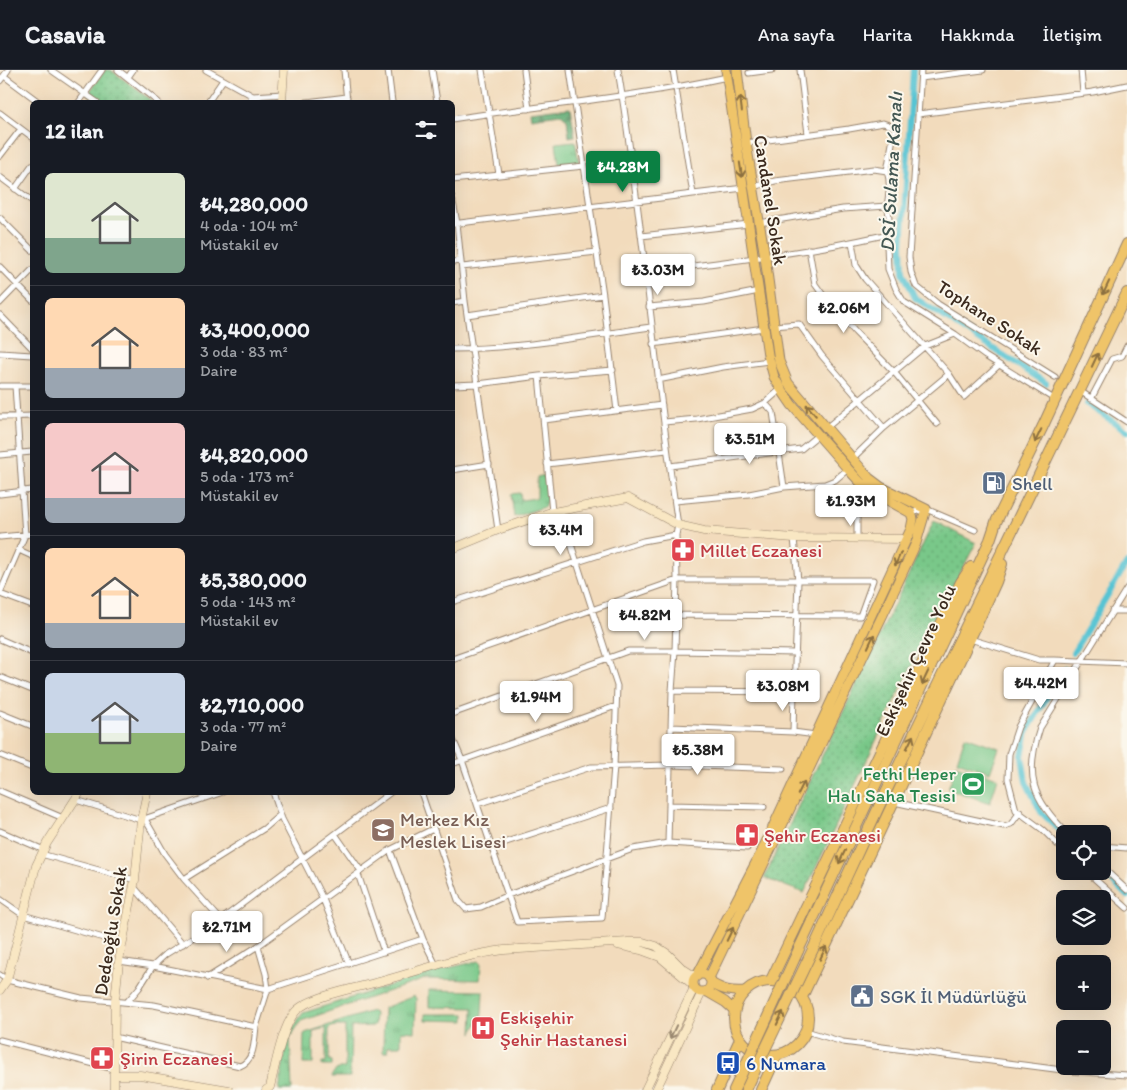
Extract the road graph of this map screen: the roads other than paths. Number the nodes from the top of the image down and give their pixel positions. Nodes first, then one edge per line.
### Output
1 (8, 70) edge
2 (51, 70) edge
3 (102, 70) edge
4 (118, 70) edge
5 (133, 70) edge
6 (206, 70) edge
7 (344, 70) edge
8 (388, 70) edge
9 (432, 70) edge
10 (482, 70) edge
11 (524, 70) edge
12 (570, 70) edge
13 (618, 70) edge
14 (673, 70) edge
15 (737, 70) edge
16 (772, 70) edge
17 (800, 70) edge
18 (921, 70) edge
19 (983, 70) edge
20 (1080, 70) edge
21 (283, 71) edge
22 (727, 73) edge
23 (749, 73) dead end
24 (128, 77) junction
25 (2, 78) edge
26 (921, 78) junction
27 (224, 80) junction
28 (1127, 86) edge
29 (676, 88) junction
30 (1083, 93) junction
31 (84, 94) junction
32 (253, 96) junction
33 (622, 97) junction
34 (282, 98) edge
35 (37, 100) edge
36 (80, 100) edge
37 (94, 100) edge
38 (156, 100) edge
39 (209, 100) edge
40 (250, 100) edge
41 (259, 100) edge
42 (347, 100) edge
43 (392, 100) edge
44 (437, 100) edge
45 (575, 104) junction
46 (529, 108) junction
47 (0, 113) edge
48 (490, 114) junction
49 (918, 114) junction
50 (455, 120) edge
51 (20, 129) junction
52 (808, 134) junction
53 (30, 136) edge
54 (746, 143) junction
55 (0, 156) edge
56 (584, 166) junction
57 (30, 168) edge
58 (888, 171) junction
59 (499, 174) junction
60 (0, 177) edge
61 (455, 180) edge
62 (748, 188) junction
63 (15, 189) junction
64 (693, 194) junction
65 (30, 200) edge
66 (636, 201) junction
67 (589, 206) junction
68 (887, 206) junction
69 (0, 218) edge
70 (759, 223) junction
71 (455, 224) edge
72 (749, 224) junction
73 (884, 235) junction
74 (641, 236) junction
75 (852, 242) junction
76 (1127, 244) edge
77 (30, 248) edge
78 (809, 249) junction
79 (597, 252) junction
80 (765, 257) junction
81 (754, 258) junction
82 (455, 263) edge
83 (462, 264) junction
84 (0, 267) edge
85 (30, 272) edge
86 (645, 272) junction
87 (18, 285) junction
88 (759, 291) junction
89 (1127, 293) edge
90 (603, 295) junction
91 (30, 298) edge
92 (465, 301) junction
93 (0, 302) edge
94 (455, 303) edge
95 (649, 308) junction
96 (0, 315) edge
97 (468, 315) junction
98 (651, 327) junction
99 (769, 327) junction
100 (607, 333) junction
101 (955, 334) junction
102 (653, 344) junction
103 (30, 346) edge
104 (925, 346) junction
105 (1127, 346) edge
106 (455, 349) edge
107 (472, 349) junction
108 (0, 353) edge
109 (30, 355) edge
110 (1125, 357) edge
111 (769, 361) junction
112 (999, 365) junction
113 (613, 370) junction
114 (894, 372) junction
115 (949, 374) junction
116 (539, 376) junction
117 (1055, 377) dead end
118 (658, 380) junction
119 (478, 384) junction
120 (455, 385) edge
121 (0, 386) edge
122 (15, 386) junction
123 (30, 386) edge
124 (781, 389) junction
125 (1080, 391) junction
126 (860, 399) junction
127 (1054, 399) junction
128 (1092, 399) junction
129 (916, 401) junction
130 (765, 403) junction
131 (662, 405) junction
132 (617, 412) junction
133 (30, 416) edge
134 (0, 417) edge
135 (17, 417) junction
136 (544, 420) junction
137 (664, 422) junction
138 (1127, 422) edge
139 (937, 424) dead end
140 (826, 428) junction
141 (884, 428) junction
142 (818, 435) junction
143 (667, 450) junction
144 (30, 452) edge
145 (780, 452) junction
146 (20, 453) junction
147 (0, 455) edge
148 (852, 459) junction
149 (489, 464) junction
150 (548, 464) junction
151 (670, 466) junction
152 (848, 469) junction
153 (455, 470) edge
154 (784, 488) junction
155 (30, 490) edge
156 (23, 491) junction
157 (0, 494) edge
158 (675, 501) junction
159 (857, 506) dead end
160 (926, 509) junction
161 (556, 511) junction
162 (911, 513) junction
163 (678, 525) junction
164 (1014, 526) junction
165 (498, 530) junction
166 (975, 530) dead end
167 (30, 534) edge
168 (25, 535) junction
169 (676, 536) junction
170 (0, 537) edge
171 (794, 538) junction
172 (857, 538) junction
173 (907, 538) junction
174 (990, 540) junction
175 (455, 548) edge
176 (19, 550) junction
177 (30, 555) edge
178 (577, 561) junction
179 (677, 580) junction
180 (798, 581) junction
181 (1127, 588) edge
182 (0, 593) edge
183 (455, 601) edge
184 (30, 605) edge
185 (593, 609) junction
186 (1112, 611) junction
187 (1127, 611) edge
188 (676, 615) junction
189 (796, 616) junction
190 (970, 638) junction
191 (0, 639) edge
192 (675, 651) junction
193 (30, 652) edge
194 (795, 653) junction
195 (455, 658) edge
196 (609, 659) junction
197 (1055, 660) junction
198 (1082, 662) junction
199 (1127, 663) edge
200 (0, 677) edge
201 (30, 689) edge
202 (672, 691) junction
203 (794, 692) junction
204 (616, 706) junction
205 (0, 713) edge
206 (455, 713) edge
207 (30, 725) edge
208 (671, 727) junction
209 (793, 732) junction
210 (816, 735) junction
211 (455, 744) edge
212 (0, 755) edge
213 (462, 760) junction
214 (455, 763) edge
215 (670, 765) junction
216 (614, 766) junction
217 (30, 767) edge
218 (783, 769) dead end
219 (0, 791) edge
220 (78, 795) edge
221 (147, 795) edge
222 (214, 795) edge
223 (274, 795) edge
224 (387, 795) edge
225 (422, 795) edge
226 (76, 800) junction
227 (894, 802) junction
228 (477, 804) junction
229 (669, 805) junction
230 (764, 807) dead end
231 (611, 808) junction
232 (1020, 812) junction
233 (280, 815) junction
234 (63, 818) junction
235 (143, 820) junction
236 (1060, 825) edge
237 (433, 829) junction
238 (0, 832) edge
239 (335, 834) junction
240 (668, 843) junction
241 (1056, 843) edge
242 (491, 847) junction
243 (1111, 847) edge
244 (747, 848) dead end
245 (1127, 848) edge
246 (390, 850) junction
247 (42, 852) junction
248 (302, 858) junction
249 (607, 859) junction
250 (360, 872) junction
251 (1111, 875) edge
252 (184, 879) junction
253 (1096, 880) edge
254 (134, 884) junction
255 (1127, 890) edge
256 (508, 895) junction
257 (0, 899) edge
258 (323, 899) junction
259 (1127, 908) edge
260 (23, 915) junction
261 (221, 920) junction
262 (423, 939) junction
263 (121, 943) junction
264 (183, 944) junction
265 (258, 946) junction
266 (384, 952) junction
267 (119, 961) junction
268 (349, 964) junction
269 (436, 965) junction
270 (153, 966) junction
271 (3, 978) edge
272 (207, 978) junction
273 (710, 980) junction
274 (771, 980) junction
275 (698, 985) junction
276 (0, 990) edge
277 (268, 990) junction
278 (745, 991) junction
279 (802, 997) junction
280 (115, 1001) junction
281 (127, 1002) junction
282 (734, 1010) junction
283 (256, 1027) junction
284 (806, 1031) junction
285 (114, 1037) junction
286 (740, 1039) junction
287 (0, 1040) edge
288 (778, 1055) junction
289 (114, 1072) junction
290 (1127, 1076) edge
291 (114, 1090) edge
292 (229, 1090) edge
293 (266, 1090) edge
294 (646, 1090) edge
295 (656, 1090) edge
296 (717, 1090) edge
297 (734, 1090) edge
298 (746, 1090) edge
299 (761, 1090) edge

1 - 25 street
2 - 31 street
3 - 31 street
4 - 24 street
5 - 24 street
6 - 27 street
7 - 42 street
8 - 43 street
9 - 44 street
10 - 48 street
11 - 46 street
12 - 45 street
13 - 33 street
14 - 29 street
54 -> 15 main road, Candanel Sokak
16 - 23 street
17 - 52 street
18 - 26 street, Tophane Sokak
19 - 26 street
20 - 30 street
21 - 34 street
22 - 29 street
22 -> 62 main road
24 - 38 street
25 - 35 street
26 - 49 street, Tophane Sokak
27 - 32 street
27 - 39 street
28 - 30 street
29 - 33 street
29 - 64 street
30 - 49 street
31 - 36 street
31 - 37 street
32 - 34 street
32 - 40 street
32 - 41 street
33 - 45 street
33 - 66 street
45 - 46 street
45 - 56 street
46 - 48 street
47 - 51 street
48 - 50 street
48 - 59 street
49 - 117 street, Tophane Sokak
51 - 53 street
51 - 55 street
52 - 54 street
52 - 58 street
54 - 62 main road, Candanel Sokak
56 - 59 street
56 - 67 street
57 - 63 street
58 - 62 street
58 - 68 street
59 - 61 street
60 - 63 street
62 - 64 street
62 - 70 main road, Candanel Sokak
62 - 72 main road
63 - 65 street
64 - 66 street
66 - 67 street
66 - 74 street
67 - 71 street
67 - 79 street
68 - 70 street
68 - 73 street
69 - 77 street
70 - 80 main road, Candanel Sokak
71 - 83 street
72 - 74 street
72 - 81 main road
73 - 75 street
73 - 101 street
74 - 86 street
75 - 78 street
75 - 104 street
76 -> 127 highway, Eskişehir Çevre Yolu
78 - 80 street
78 - 114 street
79 - 83 street
79 - 90 street
80 - 81 street
80 - 99 main road, Candanel Sokak
81 - 86 street
81 - 88 main road
82 - 83 street
83 - 92 street
84 - 87 street
85 - 87 street
86 - 95 street
87 - 91 street
87 - 93 street
88 - 95 street
88 - 99 main road
125 -> 89 highway, Eskişehir Çevre Yolu
90 - 97 street
90 - 100 street
92 - 94 street
92 - 97 street
95 - 98 street
96 - 103 street
97 - 107 street
98 - 100 street
98 - 102 street
99 - 102 street
99 - 111 main road
99 - 126 street
140 -> 99 main road, Candanel Sokak
100 - 107 street
100 - 113 street
101 - 104 street
101 - 112 street
102 - 118 street
104 - 114 street
104 - 115 street
105 - 110 street
106 - 107 street
107 - 119 street
108 - 109 street
110 - 128 street
111 - 118 street
111 - 124 main road
112 - 115 street
112 - 127 street
113 - 116 street
113 - 132 street
114 - 126 street
114 - 129 street
115 - 129 street
116 - 119 street
116 - 136 street
118 - 131 street
119 - 120 street
119 - 149 street
121 - 122 street
122 - 123 street
122 - 135 street
124 - 130 street
124 - 142 main road
125 - 128 street
125 - 164 highway, Eskişehir Çevre Yolu
126 - 140 street
126 - 141 street
127 -> 174 highway, Eskişehir Çevre Yolu
128 - 138 street
129 - 139 street
129 - 141 street
130 - 137 street
130 - 145 street
131 - 132 street
131 - 137 street
132 - 136 street
133 - 135 street
134 - 135 street
135 - 146 street
136 - 150 street
137 - 143 street
140 - 148 main road, Candanel Sokak
141 - 148 street
142 - 145 street
142 - 152 main road
143 - 150 street
143 - 151 street
144 - 146 street
145 - 151 street
145 - 154 street
146 - 147 street
146 - 156 street
148 - 160 main road, Candanel Sokak
149 - 153 street
149 - 165 street
150 - 161 street
151 - 158 street
152 - 154 street
152 - 162 main road
154 - 158 street
155 - 156 street
156 - 157 street
156 - 168 street
158 - 163 street
159 - 172 street
160 - 162 street
160 - 166 street, Candanel Sokak
273 -> 160 main road
161 - 163 street
161 - 165 street
161 - 178 street
162 - 173 main road
163 - 169 street
163 - 171 street
164 - 190 highway
298 -> 164 highway, Eskişehir Çevre Yolu, bridge
165 - 175 street
167 - 168 street
168 - 170 street
168 - 176 street
169 - 178 street
169 - 179 street
171 - 172 street
171 - 180 street
172 - 173 street
173 -> 210 main road
174 - 274 highway
174 -> 297 highway, Eskişehir Çevre Yolu, bridge
176 - 177 street
176 - 182 street
178 - 183 street
178 - 185 street
179 - 180 street
179 - 185 street
179 - 188 street
180 - 189 street
180 - 189 street
181 - 186 street
182 - 184 street
185 - 195 street
185 - 196 street
186 - 187 street
186 - 198 street
188 - 189 street
188 - 192 street
189 - 194 street
190 - 197 street
190 - 227 highway
191 - 193 street
192 - 194 street
192 - 196 street
192 - 202 street
194 - 203 street
196 - 204 street
196 - 206 street
197 - 198 street
197 - 232 street
198 - 199 street
198 - 236 street
200 - 201 street
202 - 203 street
202 - 208 street
203 - 209 street
204 - 213 street
204 - 216 street
205 - 207 street
208 - 209 street
208 - 215 street
209 - 210 street
210 - 275 main road
211 - 213 street
212 - 217 street
213 - 214 street
213 - 228 street
215 - 216 street
215 - 218 street
215 - 229 street
216 - 228 street
216 - 231 street
219 - 234 street
220 - 226 street
221 - 235 street, Dedeoğlu Sokak
222 - 235 street
223 - 233 street
224 - 239 street
225 - 237 street
226 - 234 street
226 - 235 street
227 - 232 street
279 -> 227 highway
228 - 242 street
229 - 230 street
229 - 240 street
231 - 242 street
231 - 249 street
232 - 241 street
233 - 248 street
233 - 252 street
234 - 247 street
235 - 252 street
235 - 254 street, Dedeoğlu Sokak
237 - 246 street
237 - 256 street
238 - 247 street
239 - 248 street
239 - 250 street
240 - 244 street
240 - 249 street
242 - 256 street
243 - 245 street
246 - 250 street
246 - 262 street
247 - 254 street
247 - 260 street
248 - 258 street
248 - 261 street
249 - 256 street
249 - 256 street
250 - 258 street
250 - 266 street
251 - 255 street
252 - 261 street
253 - 259 street
254 - 263 street, Dedeoğlu Sokak
254 - 264 street
257 - 260 street
258 - 265 street
258 - 268 street
260 - 263 street
260 - 271 street
261 - 264 street
262 - 266 street
262 - 269 street
263 - 267 street, Dedeoğlu Sokak
264 - 270 street
265 - 272 street
265 - 277 street
266 - 268 street
267 - 270 street
267 - 280 street, Dedeoğlu Sokak
268 - 277 street
269 - 275 street
269 - 293 street
270 - 272 street
270 - 281 street
271 - 276 street
271 - 280 street
272 - 277 street
273 - 275 main road
273 - 275 main road
273 - 278 main road
274 - 278 highway
274 - 279 highway
275 - 282 main road
275 -> 294 street
275 - 295 street
277 - 283 street
278 - 282 highway
279 - 284 highway
280 - 281 street
280 - 285 street, Dedeoğlu Sokak
281 - 283 street
282 - 286 highway
283 - 285 street
284 - 288 highway
284 - 290 street
285 - 289 street, Dedeoğlu Sokak
286 - 288 highway
286 - 296 highway
287 - 289 street
288 - 299 highway
289 - 291 street, Dedeoğlu Sokak
289 - 292 street

